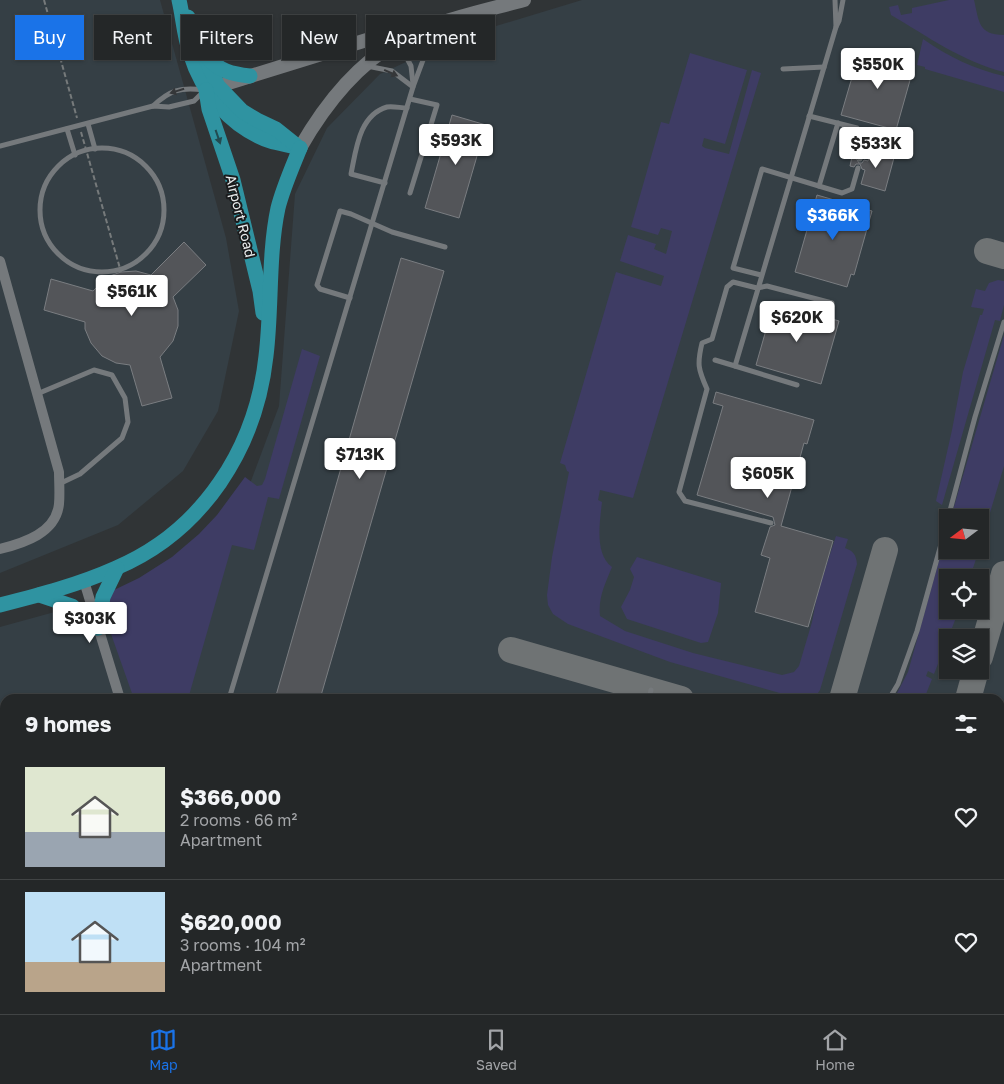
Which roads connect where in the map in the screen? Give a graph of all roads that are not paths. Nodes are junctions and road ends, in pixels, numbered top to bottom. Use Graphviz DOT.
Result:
graph roads {
  1 [pos="180,0"];
  2 [pos="524,0"];
  3 [pos="835,0"];
  4 [pos="843,0"];
  5 [pos="490,5"];
  6 [pos="187,15"];
  7 [pos="465,15"];
  8 [pos="836,27"];
  9 [pos="366,45"];
  10 [pos="207,60"];
  11 [pos="210,60"];
  12 [pos="372,60"];
  13 [pos="408,60"];
  14 [pos="425,60"];
  15 [pos="366,66"];
  16 [pos="824,66"];
  17 [pos="783,69"];
  18 [pos="250,76"];
  19 [pos="413,87"];
  20 [pos="212,88"];
  21 [pos="410,99"];
  22 [pos="153,106"];
  23 [pos="407,108"];
  24 [pos="809,116"];
  25 [pos="88,124"];
  26 [pos="838,124"];
  27 [pos="66,129"];
  28 [pos="0,146"];
  29 [pos="300,148"];
  30 [pos="95,149"];
  31 [pos="75,155"];
  32 [pos="860,159"];
  33 [pos="858,168"];
  34 [pos="791,178"];
  35 [pos="385,183"];
  36 [pos="819,186"];
  37 [pos="410,193"];
  38 [pos="373,223"];
  39 [pos="445,247"];
  40 [pos="0,261"];
  41 [pos="761,275"];
  42 [pos="757,288"];
  43 [pos="350,298"];
  44 [pos="832,303"];
  45 [pos="1004,322"];
  46 [pos="267,346"];
  47 [pos="715,360"];
  48 [pos="735,366"];
  49 [pos="798,385"];
  50 [pos="37,394"];
  51 [pos="59,484"];
  52 [pos="951,509"];
  53 [pos="771,523"];
  54 [pos="0,549"];
  55 [pos="939,551"];
  56 [pos="117,568"];
  57 [pos="84,581"];
  58 [pos="39,595"];
  59 [pos="0,605"];
  60 [pos="98,628"];
  61 [pos="651,690"];
  62 [pos="118,694"];
  63 [pos="231,694"];
  64 [pos="650,694"];
  65 [pos="892,694"];
  1 -- 6 [label="main road, Airport Road"];
  1 -- 20 [label="main road, Airport Road"];
  2 -- 5 [label="street"];
  3 -- 8 [label="lane"];
  4 -- 8 [label="lane"];
  5 -- 7 [label="street"];
  8 -- 16 [label="lane"];
  9 -- 18 [label="street"];
  10 -- 20 [label="main road, Airport Road"];
  11 -- 18 [label="main road"];
  12 -- 15 [label="street"];
  13 -- 19 [label="lane"];
  14 -- 19 [label="lane"];
  15 -- 19 [label="lane, one-way"];
  15 -- 29 [label="street"];
  16 -- 17 [label="lane"];
  16 -- 24 [label="lane"];
  18 -- 20 [label="street"];
  19 -- 21 [label="lane"];
  20 -- 22 [label="lane"];
  20 -- 22 [label="lane, one-way"];
  20 -- 29 [label="main road, Airport Road"];
  20 -- 46 [label="main road, Airport Road, one-way"];
  21 -- 23 [label="lane"];
  21 -- 37 [label="lane"];
  22 -- 25 [label="lane"];
  23 -- 35 [label="lane"];
  23 -- 35 [label="lane"];
  24 -- 26 [label="lane"];
  24 -- 34 [label="lane"];
  25 -- 27 [label="lane"];
  25 -- 30 [label="lane"];
  26 -- 32 [label="lane"];
  26 -- 36 [label="lane"];
  27 -- 28 [label="lane"];
  27 -- 31 [label="lane"];
  29 -- 46 [label="main road"];
  30 -- 31 [label="lane"];
  30 -- 31 [label="lane"];
  33 -- 36 [label="lane"];
  34 -- 36 [label="lane"];
  34 -- 41 [label="lane"];
  34 -- 41 [label="lane"];
  35 -- 38 [label="lane"];
  38 -- 39 [label="lane"];
  38 -- 43 [label="lane"];
  38 -- 43 [label="lane"];
  40 -- 50 [label="street"];
  41 -- 42 [label="lane"];
  42 -- 44 [label="lane"];
  42 -- 48 [label="lane"];
  42 -- 53 [label="lane"];
  43 -- 63 [label="lane"];
  45 -- 52 [label="lane"];
  46 -- 56 [label="main road"];
  47 -- 48 [label="lane"];
  48 -- 49 [label="lane"];
  50 -- 51 [label="street"];
  50 -- 51 [label="lane"];
  51 -- 54 [label="street"];
  55 -- 65 [label="lane"];
  56 -- 57 [label="main road"];
  56 -- 60 [label="main road"];
  57 -- 58 [label="main road"];
  57 -- 60 [label="street"];
  58 -- 59 [label="main road"];
  58 -- 60 [label="main road"];
  60 -- 62 [label="street"];
  61 -- 64 [label="lane"];
}
